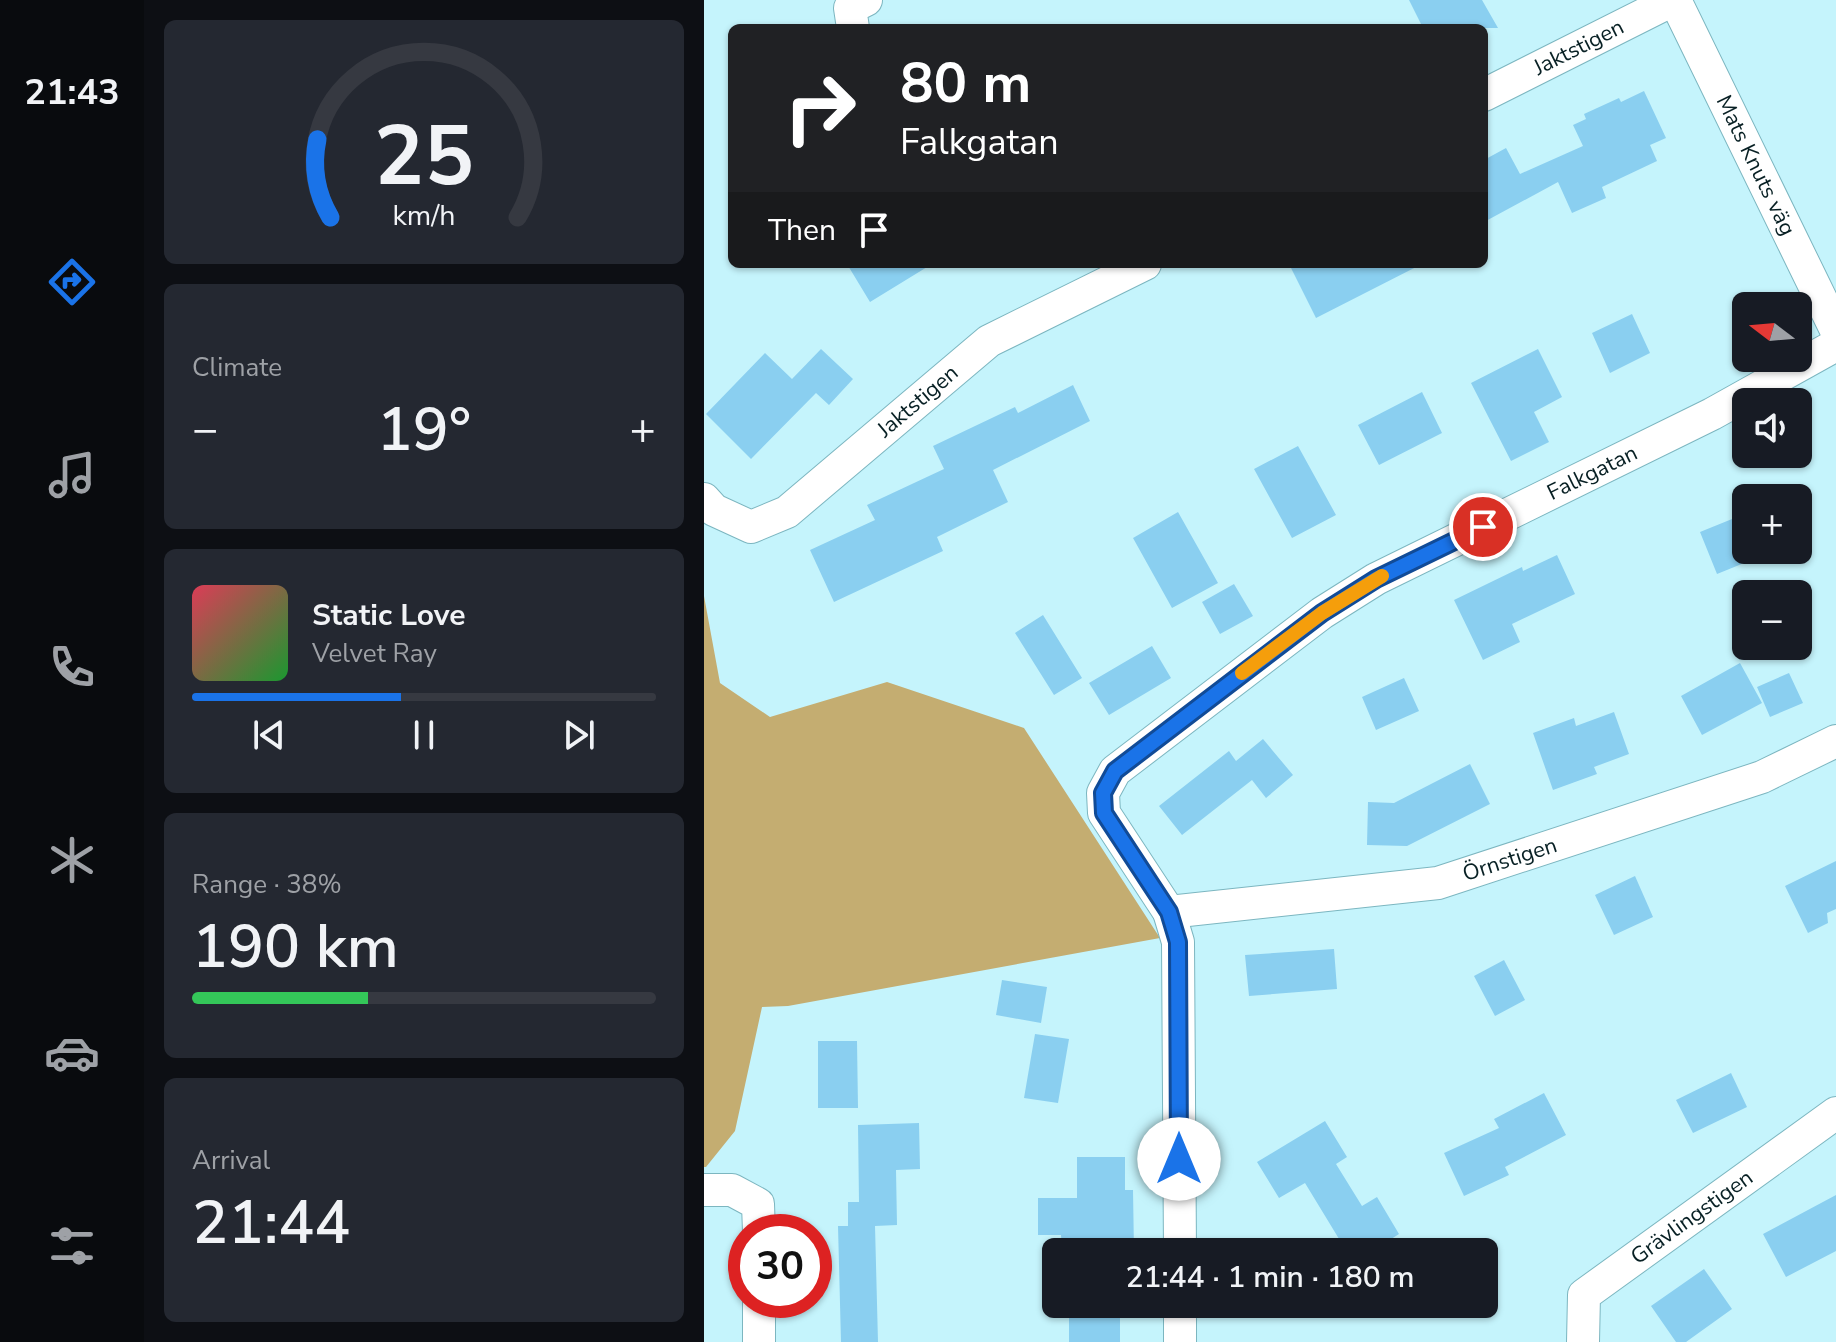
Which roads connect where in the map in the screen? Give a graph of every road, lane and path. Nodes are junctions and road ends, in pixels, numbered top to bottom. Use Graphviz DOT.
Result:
graph roads {
  1 [pos="866,0"];
  2 [pos="1674,0"];
  3 [pos="852,24"];
  4 [pos="1488,93"];
  5 [pos="1137,268"];
  6 [pos="1836,330"];
  7 [pos="1836,345"];
  8 [pos="704,499"];
  9 [pos="1836,741"];
  10 [pos="1169,912"];
  11 [pos="1836,1113"];
  12 [pos="718,1190"];
  13 [pos="758,1214"];
  14 [pos="1180,1238"];
  15 [pos="759,1318"];
  16 [pos="1180,1318"];
  17 [pos="759,1342"];
  18 [pos="1180,1342"];
  19 [pos="1583,1342"];
  1 -- 3 [label="street"];
  2 -- 4 [label="street, Jaktstigen"];
  2 -- 6 [label="street, Mats Knuts väg"];
  5 -- 8 [label="street, Jaktstigen"];
  7 -- 10 [label="street, Falkgatan"];
  9 -- 10 [label="street, Örnstigen"];
  10 -- 14 [label="street"];
  11 -- 19 [label="street, Grävlingstigen"];
  12 -- 13 [label="street"];
  15 -- 17 [label="street"];
  16 -- 18 [label="street"];
}
